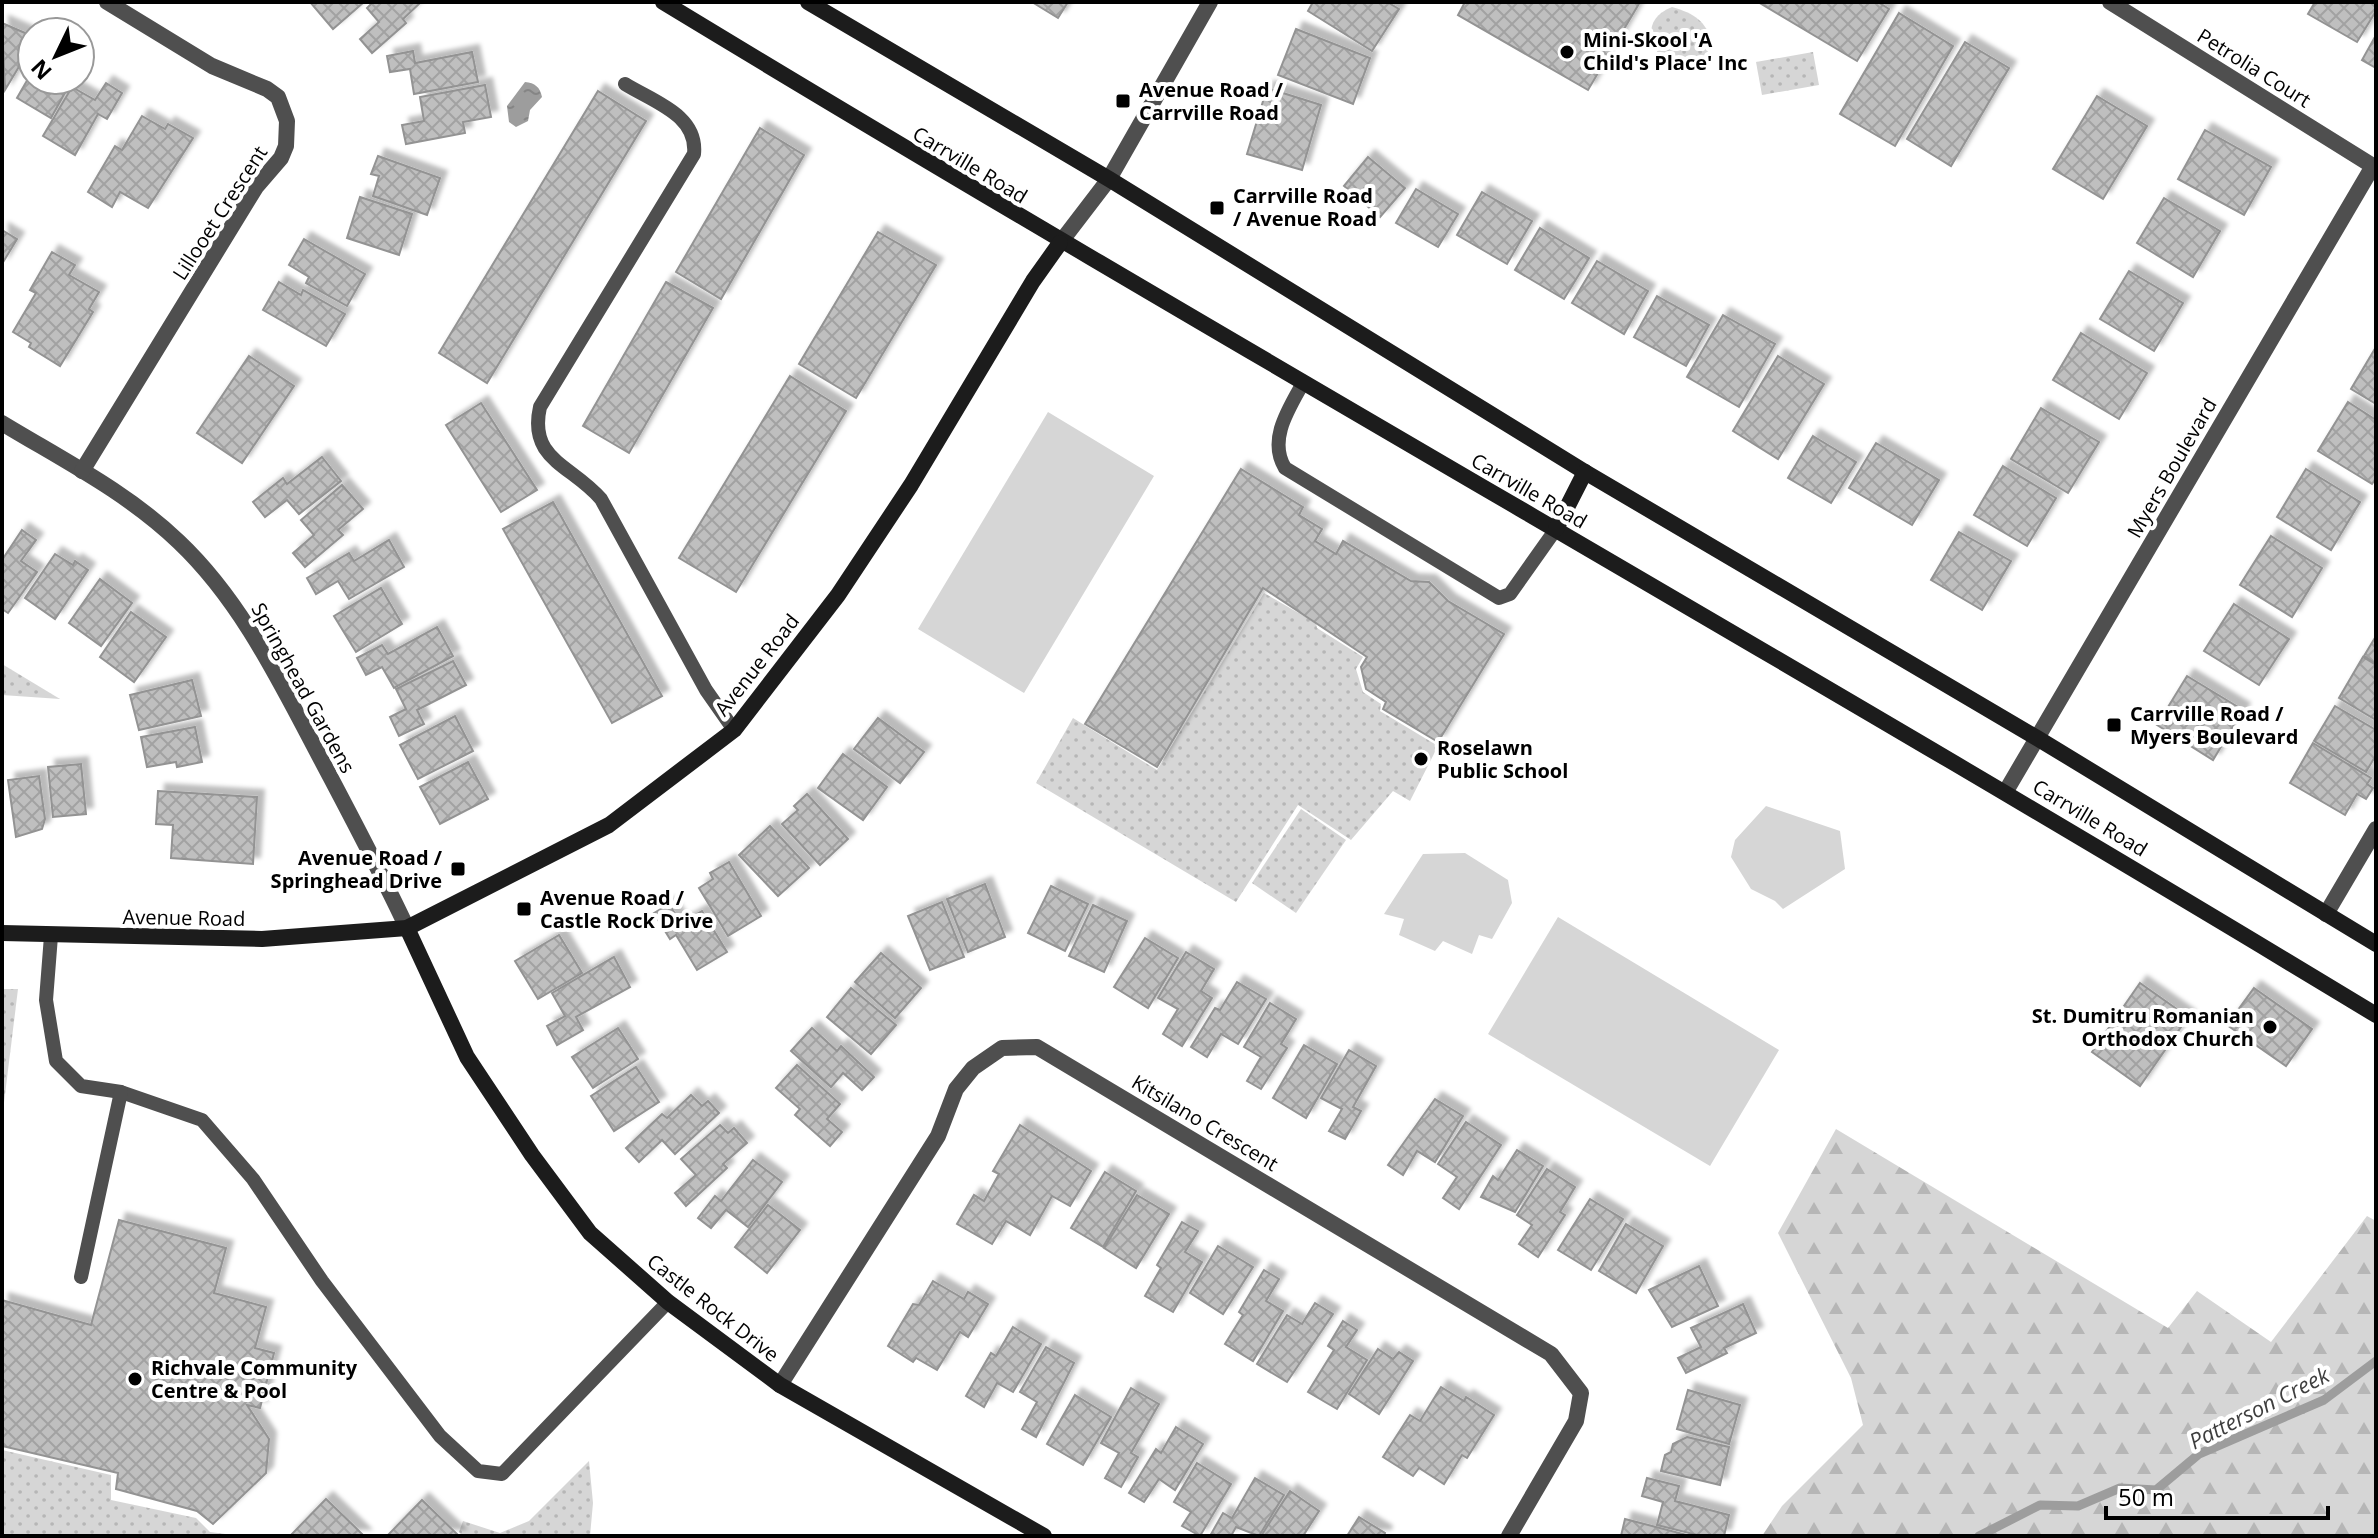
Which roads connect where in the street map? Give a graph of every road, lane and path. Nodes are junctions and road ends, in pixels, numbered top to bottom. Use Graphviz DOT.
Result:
graph roads {
  1 [pos="107,2"];
  2 [pos="663,2"];
  3 [pos="808,2"];
  4 [pos="1210,2"];
  5 [pos="2110,2"];
  6 [pos="625,84"];
  7 [pos="2374,167"];
  8 [pos="1109,179"];
  9 [pos="1060,243"];
  10 [pos="1303,383"];
  11 [pos="2,423"];
  12 [pos="82,471"];
  13 [pos="1585,472"];
  14 [pos="1556,529"];
  15 [pos="734,730"];
  16 [pos="2037,738"];
  17 [pos="2006,791"];
  18 [pos="2376,829"];
  19 [pos="2326,914"];
  20 [pos="407,928"];
  21 [pos="2,933"];
  22 [pos="51,936"];
  23 [pos="2376,944"];
  24 [pos="2376,1015"];
  25 [pos="121,1092"];
  26 [pos="81,1277"];
  27 [pos="668,1302"];
  28 [pos="780,1385"];
  29 [pos="1044,1536"];
  30 [pos="1509,1536"];
  1 -- 12 [label="street, Lillooet Crescent"];
  2 -- 9 [label="main road, Carrville Road"];
  3 -- 8 [label="main road, Carrville Road"];
  4 -- 8 [label="street, Avenue Road"];
  5 -- 7 [label="street, Petrolia Court"];
  6 -- 15 [label="lane"];
  7 -- 16 [label="street, Myers Boulevard"];
  8 -- 9 [label="street, Avenue Road"];
  8 -- 13 [label="main road, Carrville Road"];
  9 -- 10 [label="main road, Carrville Road"];
  9 -- 15 [label="main road, Avenue Road"];
  10 -- 14 [label="main road, Carrville Road"];
  10 -- 14 [label="lane"];
  11 -- 12 [label="street, Springhead Gardens"];
  12 -- 20 [label="street, Springhead Gardens"];
  13 -- 14 [label="main road"];
  13 -- 16 [label="main road, Carrville Road"];
  14 -- 17 [label="main road, Carrville Road"];
  15 -- 20 [label="main road, Avenue Road"];
  16 -- 17 [label="street, Myers Boulevard"];
  16 -- 19 [label="main road, Carrville Road"];
  17 -- 24 [label="main road, Carrville Road"];
  18 -- 19 [label="street"];
  19 -- 23 [label="main road, Carrville Road"];
  20 -- 22 [label="main road, Avenue Road"];
  20 -- 27 [label="main road, Castle Rock Drive"];
  21 -- 22 [label="main road, Avenue Road"];
  22 -- 25 [label="lane"];
  25 -- 26 [label="lane"];
  25 -- 27 [label="lane"];
  27 -- 28 [label="main road, Castle Rock Drive"];
  28 -- 29 [label="main road, Castle Rock Drive"];
  28 -- 30 [label="street, Kitsilano Crescent"];
}
